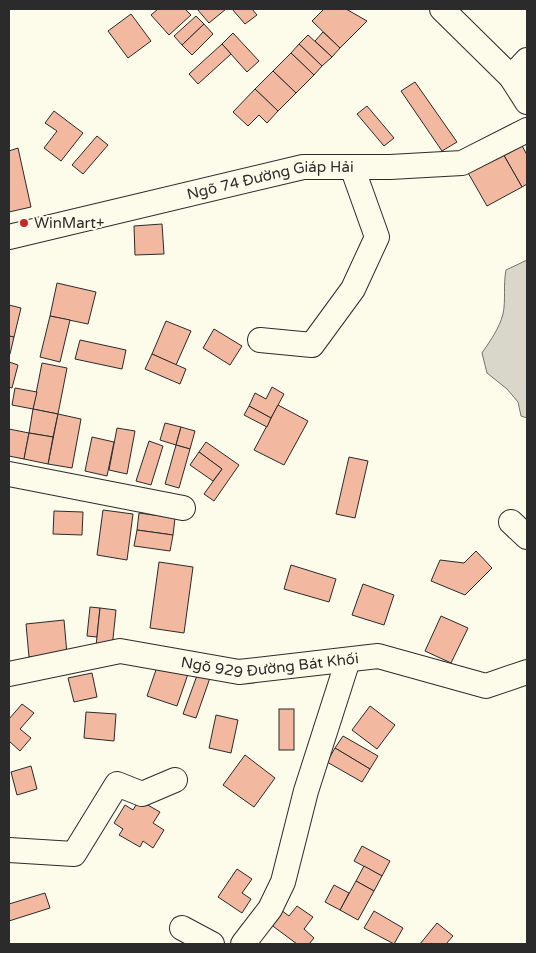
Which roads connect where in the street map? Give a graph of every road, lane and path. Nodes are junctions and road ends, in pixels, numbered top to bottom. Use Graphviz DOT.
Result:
graph roads {
  1 [pos="442,9"];
  2 [pos="527,60"];
  3 [pos="511,77"];
  4 [pos="527,102"];
  5 [pos="527,130"];
  6 [pos="352,167"];
  7 [pos="9,237"];
  8 [pos="260,340"];
  9 [pos="9,474"];
  10 [pos="183,508"];
  11 [pos="348,660"];
  12 [pos="527,672"];
  13 [pos="9,674"];
  14 [pos="174,780"];
  15 [pos="9,850"];
  16 [pos="182,928"];
  17 [pos="212,944"];
  18 [pos="243,944"];
  1 -- 3 [label="street"];
  2 -- 3 [label="street"];
  3 -- 4 [label="street"];
  5 -- 6 [label="street, Ngõ 74 Đường Giáp Hải"];
  6 -- 7 [label="street, Ngõ 74 Đường Giáp Hải"];
  6 -- 8 [label="street"];
  9 -- 10 [label="street"];
  11 -- 12 [label="street, Ngõ 929 Đường Bát Khối"];
  11 -- 13 [label="street, Ngõ 929 Đường Bát Khối"];
  11 -- 18 [label="street"];
  14 -- 15 [label="street"];
  16 -- 17 [label="street"];
}
